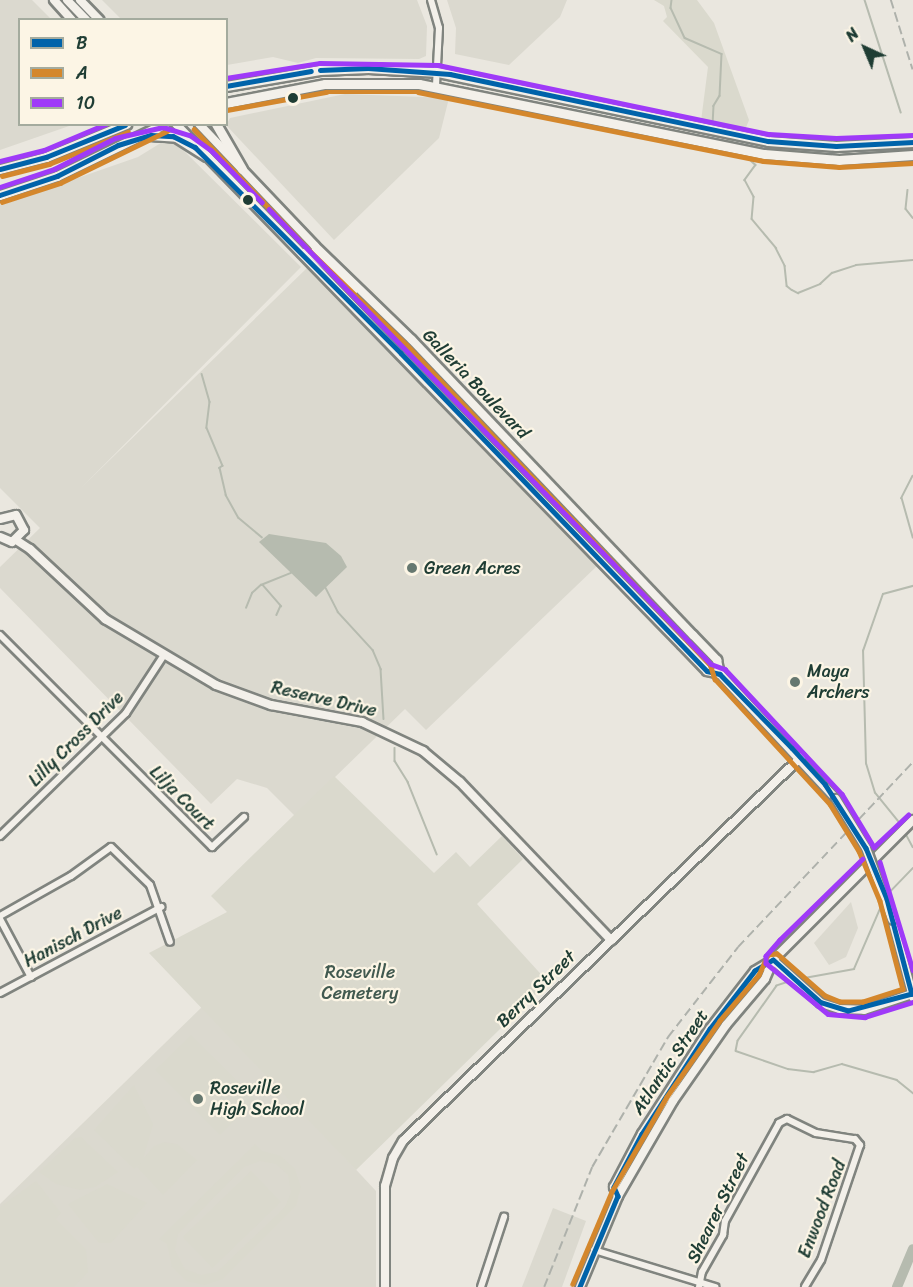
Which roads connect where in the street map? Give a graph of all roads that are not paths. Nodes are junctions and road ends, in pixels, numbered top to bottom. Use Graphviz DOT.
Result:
graph roads {
  1 [pos="54,0"];
  2 [pos="67,0"];
  3 [pos="80,0"];
  4 [pos="431,0"];
  5 [pos="70,18"];
  6 [pos="84,18"];
  7 [pos="97,18"];
  8 [pos="438,72"];
  9 [pos="228,86"];
  10 [pos="436,86"];
  11 [pos="255,96"];
  12 [pos="228,103"];
  13 [pos="228,107"];
  14 [pos="115,126"];
  15 [pos="121,126"];
  16 [pos="160,126"];
  17 [pos="178,126"];
  18 [pos="201,126"];
  19 [pos="217,126"];
  20 [pos="92,139"];
  21 [pos="913,142"];
  22 [pos="118,145"];
  23 [pos="913,155"];
  24 [pos="207,156"];
  25 [pos="0,169"];
  26 [pos="242,169"];
  27 [pos="0,195"];
  28 [pos="302,253"];
  29 [pos="369,299"];
  30 [pos="2,514"];
  31 [pos="24,530"];
  32 [pos="1,539"];
  33 [pos="16,540"];
  34 [pos="30,549"];
  35 [pos="0,635"];
  36 [pos="164,655"];
  37 [pos="720,674"];
  38 [pos="101,737"];
  39 [pos="801,757"];
  40 [pos="244,817"];
  41 [pos="913,820"];
  42 [pos="0,836"];
  43 [pos="161,907"];
  44 [pos="0,918"];
  45 [pos="611,940"];
  46 [pos="170,942"];
  47 [pos="773,960"];
  48 [pos="31,977"];
  49 [pos="0,993"];
  50 [pos="913,995"];
  51 [pos="684,1067"];
  52 [pos="822,1135"];
  53 [pos="652,1137"];
  54 [pos="618,1196"];
  55 [pos="504,1217"];
  56 [pos="594,1250"];
  57 [pos="699,1285"];
  58 [pos="385,1287"];
  59 [pos="481,1287"];
  60 [pos="580,1287"];
  61 [pos="715,1287"];
  62 [pos="805,1287"];
  1 -- 5 [label="main road"];
  2 -- 6 [label="main road"];
  3 -- 7 [label="main road"];
  4 -- 8 [label="street"];
  8 -- 9 [label="main road"];
  8 -- 10 [label="street"];
  8 -- 21 [label="main road"];
  10 -- 11 [label="main road"];
  10 -- 23 [label="main road"];
  11 -- 12 [label="main road"];
  11 -- 13 [label="main road"];
  14 -- 20 [label="main road"];
  15 -- 20 [label="main road"];
  16 -- 22 [label="main road"];
  17 -- 24 [label="main road, Galleria Boulevard"];
  18 -- 26 [label="main road, Galleria Boulevard"];
  19 -- 26 [label="main road"];
  20 -- 25 [label="main road"];
  22 -- 24 [label="main road"];
  22 -- 27 [label="main road"];
  24 -- 28 [label="main road, Galleria Boulevard"];
  26 -- 29 [label="main road, Galleria Boulevard"];
  28 -- 29 [label="main road"];
  28 -- 37 [label="main road, Galleria Boulevard"];
  29 -- 37 [label="main road, Galleria Boulevard"];
  30 -- 31 [label="main road"];
  31 -- 33 [label="main road"];
  31 -- 34 [label="main road, Reserve Drive"];
  32 -- 33 [label="main road"];
  33 -- 34 [label="main road, Reserve Drive"];
  34 -- 36 [label="main road, Reserve Drive"];
  35 -- 38 [label="street"];
  36 -- 38 [label="street, Lilly Cross Drive"];
  36 -- 45 [label="main road, Reserve Drive"];
  37 -- 39 [label="main road, Galleria Boulevard"];
  38 -- 40 [label="street, Lilja Court"];
  38 -- 42 [label="street, Lilly Cross Drive"];
  39 -- 45 [label="main road, Berry Street"];
  39 -- 50 [label="main road, Galleria Boulevard, bridge"];
  41 -- 47 [label="main road, Atlantic Street"];
  43 -- 44 [label="street"];
  43 -- 46 [label="street"];
  43 -- 48 [label="street, Hanisch Drive"];
  44 -- 48 [label="street"];
  45 -- 58 [label="main road, Berry Street"];
  47 -- 50 [label="main road"];
  47 -- 51 [label="main road, Atlantic Street"];
  47 -- 53 [label="main road, Atlantic Street"];
  48 -- 49 [label="street, Hanisch Drive"];
  51 -- 53 [label="main road"];
  51 -- 54 [label="main road, Atlantic Street"];
  52 -- 57 [label="street, Shearer Street"];
  52 -- 62 [label="street, Enwood Road"];
  53 -- 54 [label="main road, Atlantic Street"];
  54 -- 56 [label="main road, Atlantic Street"];
  55 -- 59 [label="street"];
  56 -- 57 [label="street"];
  56 -- 60 [label="main road, Atlantic Street"];
  57 -- 61 [label="street"];
}
